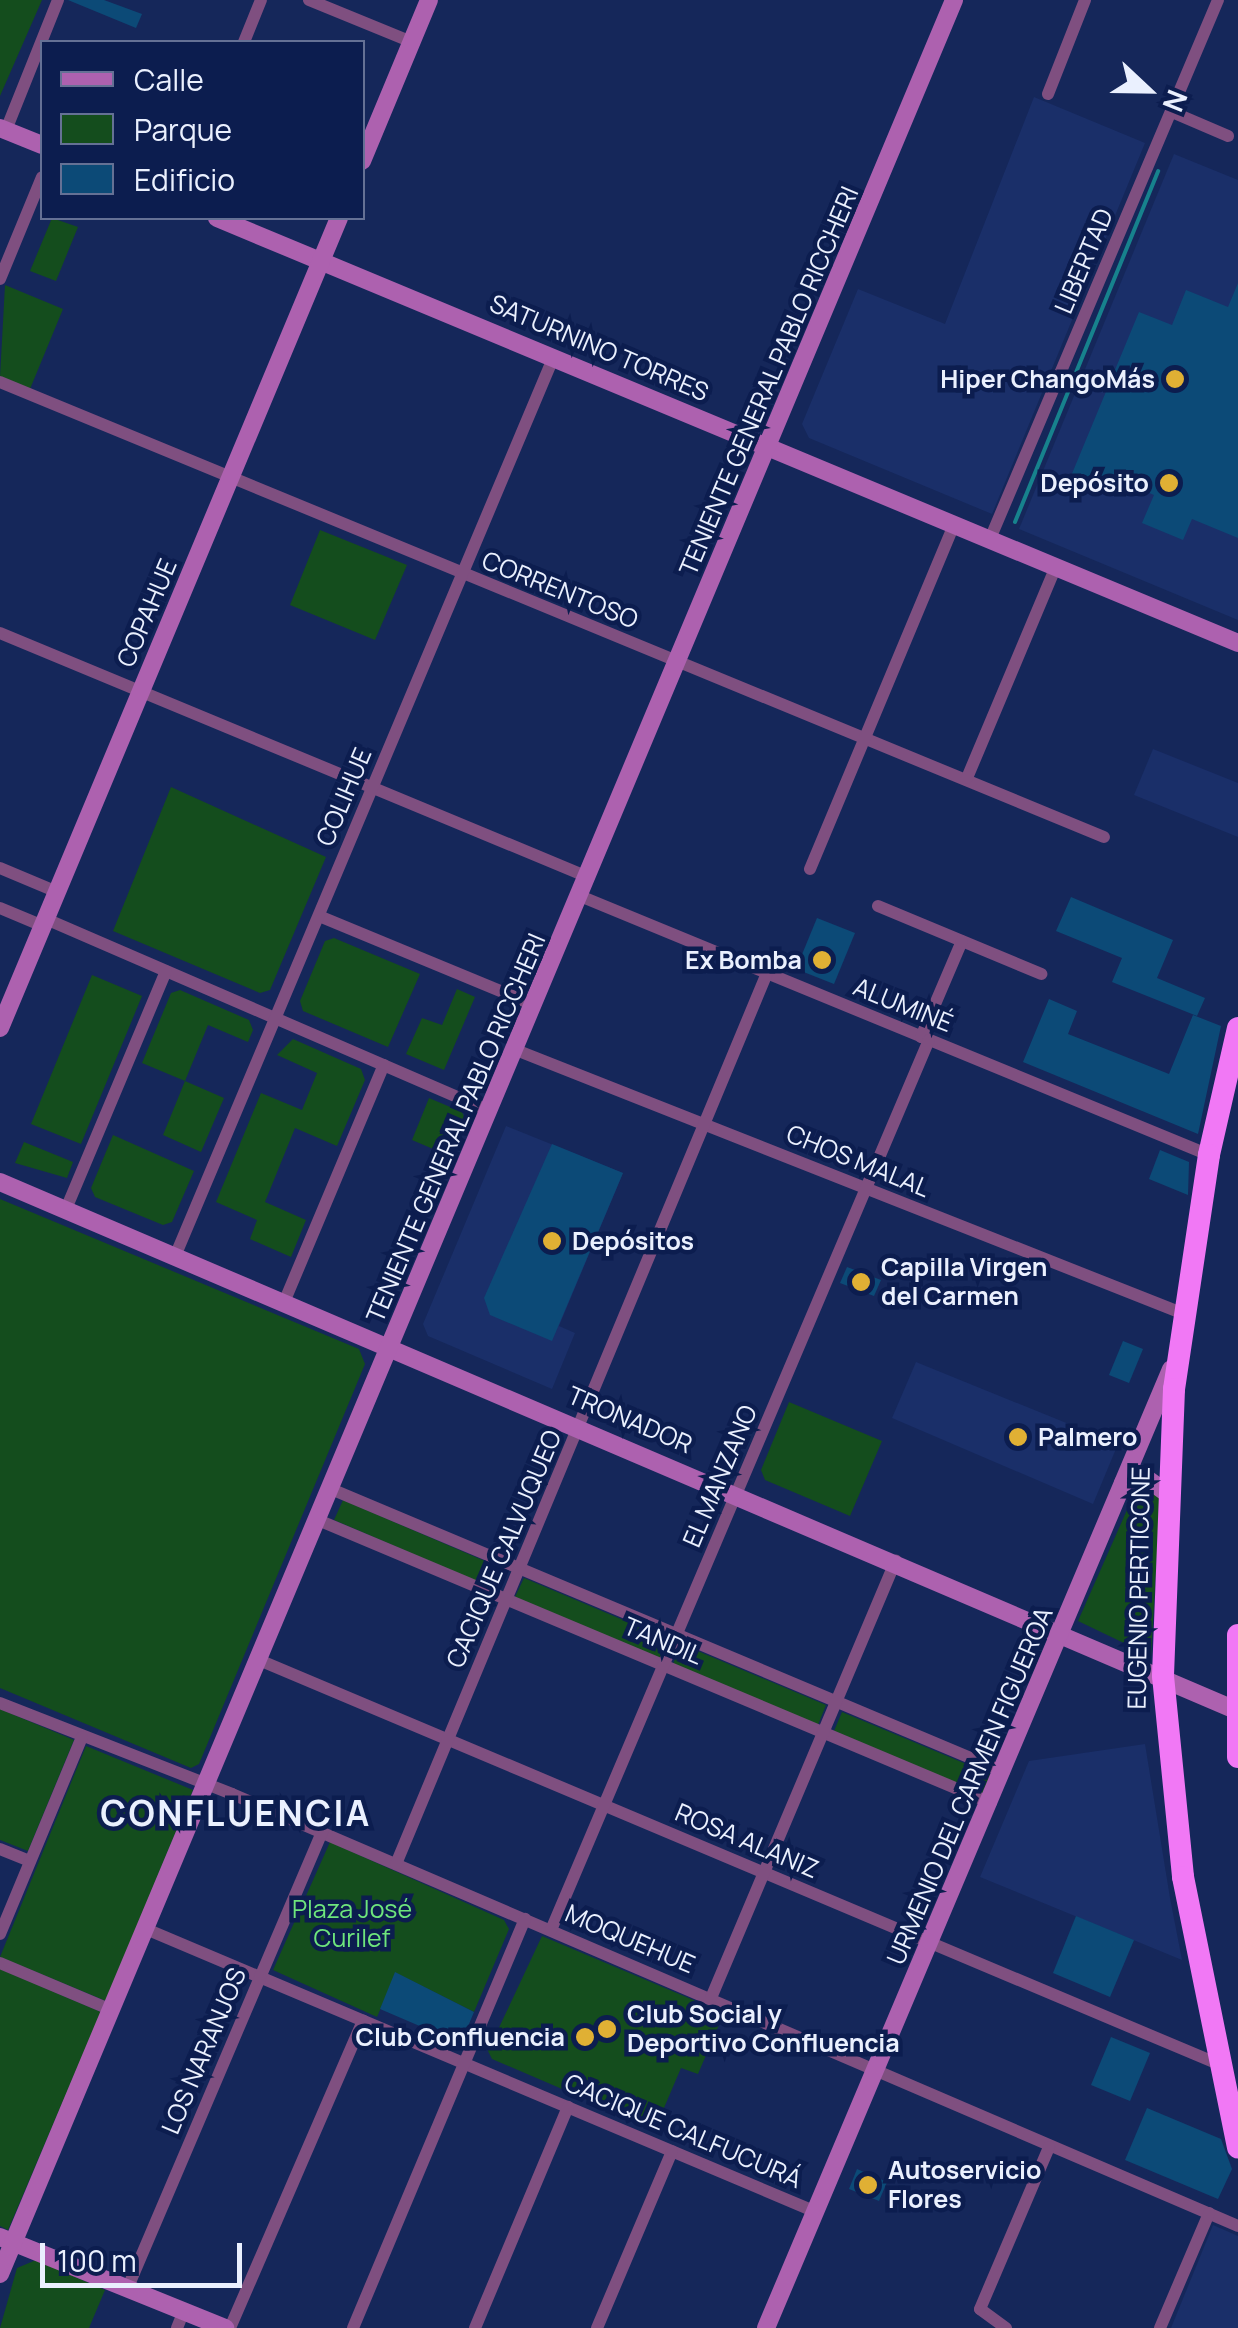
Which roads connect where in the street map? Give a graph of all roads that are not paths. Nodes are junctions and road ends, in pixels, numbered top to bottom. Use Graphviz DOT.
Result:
graph roads {
  1 [pos="58,0"];
  2 [pos="262,0"];
  3 [pos="309,0"];
  4 [pos="430,0"];
  5 [pos="954,0"];
  6 [pos="1084,0"];
  7 [pos="1218,0"];
  8 [pos="41,40"];
  9 [pos="245,40"];
  10 [pos="40,42"];
  11 [pos="412,42"];
  12 [pos="1048,94"];
  13 [pos="1172,112"];
  14 [pos="3,129"];
  15 [pos="1228,136"];
  16 [pos="40,144"];
  17 [pos="365,154"];
  18 [pos="40,183"];
  19 [pos="223,220"];
  20 [pos="338,220"];
  21 [pos="321,260"];
  22 [pos="0,279"];
  23 [pos="554,356"];
  24 [pos="0,382"];
  25 [pos="769,446"];
  26 [pos="230,478"];
  27 [pos="954,524"];
  28 [pos="990,539"];
  29 [pos="1056,566"];
  30 [pos="462,574"];
  31 [pos="2,639"];
  32 [pos="1238,643"];
  33 [pos="679,661"];
  34 [pos="141,692"];
  35 [pos="865,736"];
  36 [pos="967,778"];
  37 [pos="373,788"];
  38 [pos="1104,837"];
  39 [pos="0,868"];
  40 [pos="810,870"];
  41 [pos="588,877"];
  42 [pos="57,892"];
  43 [pos="580,896"];
  44 [pos="878,906"];
  45 [pos="0,908"];
  46 [pos="319,916"];
  47 [pos="44,922"];
  48 [pos="962,941"];
  49 [pos="166,971"];
  50 [pos="767,973"];
  51 [pos="1041,974"];
  52 [pos="534,1006"];
  53 [pos="276,1018"];
  54 [pos="0,1028"];
  55 [pos="1238,1028"];
  56 [pos="925,1038"];
  57 [pos="516,1050"];
  58 [pos="384,1065"];
  59 [pos="490,1111"];
  60 [pos="704,1125"];
  61 [pos="1209,1156"];
  62 [pos="0,1182"];
  63 [pos="866,1189"];
  64 [pos="66,1209"];
  65 [pos="176,1254"];
  66 [pos="285,1300"];
  67 [pos="1184,1314"];
  68 [pos="392,1344"];
  69 [pos="1180,1350"];
  70 [pos="580,1426"];
  71 [pos="1123,1482"];
  72 [pos="331,1490"];
  73 [pos="1167,1492"];
  74 [pos="737,1493"];
  75 [pos="318,1520"];
  76 [pos="896,1561"];
  77 [pos="520,1569"];
  78 [pos="507,1600"];
  79 [pos="1063,1633"];
  80 [pos="677,1635"];
  81 [pos="1238,1635"];
  82 [pos="259,1660"];
  83 [pos="664,1666"];
  84 [pos="1163,1676"];
  85 [pos="836,1702"];
  86 [pos="0,1703"];
  87 [pos="1237,1710"];
  88 [pos="824,1733"];
  89 [pos="82,1737"];
  90 [pos="448,1740"];
  91 [pos="1238,1757"];
  92 [pos="1004,1772"];
  93 [pos="206,1786"];
  94 [pos="991,1804"];
  95 [pos="604,1806"];
  96 [pos="322,1832"];
  97 [pos="0,1849"];
  98 [pos="30,1861"];
  99 [pos="396,1864"];
  100 [pos="764,1873"];
  101 [pos="526,1919"];
  102 [pos="146,1928"];
  103 [pos="552,1930"];
  104 [pos="0,1934"];
  105 [pos="931,1943"];
  106 [pos="0,1963"];
  107 [pos="260,1977"];
  108 [pos="710,1998"];
  109 [pos="112,2010"];
  110 [pos="363,2020"];
  111 [pos="465,2064"];
  112 [pos="1218,2064"];
  113 [pos="876,2072"];
  114 [pos="568,2107"];
  115 [pos="1050,2146"];
  116 [pos="1238,2148"];
  117 [pos="672,2151"];
  118 [pos="816,2212"];
  119 [pos="1208,2213"];
  120 [pos="1238,2226"];
  121 [pos="7,2240"];
  122 [pos="0,2274"];
  123 [pos="128,2287"];
  124 [pos="181,2319"];
  125 [pos="228,2328"];
  126 [pos="353,2328"];
  127 [pos="475,2328"];
  128 [pos="598,2328"];
  129 [pos="766,2328"];
  130 [pos="1006,2328"];
  131 [pos="1160,2328"];
  1 -- 8 [label="street"];
  2 -- 9 [label="street"];
  3 -- 11 [label="street"];
  4 -- 11 [label="street"];
  5 -- 25 [label="street, TENIENTE GENERAL PABLO RICCHERI"];
  6 -- 12 [label="street"];
  7 -- 13 [label="street, LIBERTAD"];
  10 -- 14 [label="street"];
  11 -- 17 [label="street"];
  13 -- 15 [label="street"];
  13 -- 28 [label="street, LIBERTAD"];
  14 -- 16 [label="street"];
  18 -- 22 [label="street"];
  19 -- 21 [label="street, SATURNINO TORRES"];
  20 -- 21 [label="street, COPAHUE"];
  21 -- 23 [label="street, SATURNINO TORRES"];
  21 -- 26 [label="street, COPAHUE"];
  23 -- 25 [label="street, SATURNINO TORRES"];
  23 -- 30 [label="street, COLIHUE"];
  24 -- 26 [label="street, CORRENTOSO"];
  25 -- 27 [label="street, SATURNINO TORRES"];
  25 -- 33 [label="street, TENIENTE GENERAL PABLO RICCHERI"];
  26 -- 30 [label="street, CORRENTOSO"];
  26 -- 34 [label="street, COPAHUE"];
  27 -- 28 [label="street, SATURNINO TORRES"];
  27 -- 35 [label="street"];
  28 -- 29 [label="street, SATURNINO TORRES"];
  29 -- 32 [label="street, SATURNINO TORRES"];
  29 -- 36 [label="street"];
  30 -- 33 [label="street, CORRENTOSO"];
  30 -- 37 [label="street, COLIHUE"];
  31 -- 34 [label="street"];
  33 -- 35 [label="street, CORRENTOSO"];
  33 -- 41 [label="street, TENIENTE GENERAL PABLO RICCHERI"];
  34 -- 37 [label="street"];
  34 -- 42 [label="street, COPAHUE"];
  35 -- 36 [label="street, CORRENTOSO"];
  35 -- 40 [label="street"];
  36 -- 38 [label="street, CORRENTOSO"];
  37 -- 41 [label="street"];
  37 -- 46 [label="street, COLIHUE"];
  39 -- 42 [label="street"];
  41 -- 43 [label="street, TENIENTE GENERAL PABLO RICCHERI"];
  42 -- 47 [label="street, COPAHUE"];
  43 -- 50 [label="street, ALUMINÉ"];
  43 -- 52 [label="street, TENIENTE GENERAL PABLO RICCHERI"];
  44 -- 48 [label="street"];
  45 -- 47 [label="street"];
  46 -- 52 [label="street"];
  46 -- 53 [label="street, COLIHUE"];
  47 -- 49 [label="street"];
  47 -- 54 [label="street, COPAHUE"];
  48 -- 51 [label="street"];
  48 -- 56 [label="street, EL MANZANO"];
  49 -- 53 [label="street"];
  49 -- 64 [label="street"];
  50 -- 56 [label="street, ALUMINÉ"];
  50 -- 60 [label="street, CACIQUE CALVUQUEO"];
  52 -- 57 [label="street, TENIENTE GENERAL PABLO RICCHERI"];
  53 -- 58 [label="street"];
  53 -- 65 [label="street, COLIHUE"];
  55 -- 61 [label="highway, EUGENIO PERTICONE"];
  56 -- 61 [label="street, ALUMINÉ"];
  56 -- 63 [label="street, EL MANZANO"];
  57 -- 59 [label="street, TENIENTE GENERAL PABLO RICCHERI"];
  57 -- 60 [label="street, CHOS MALAL"];
  58 -- 59 [label="street"];
  58 -- 66 [label="street"];
  59 -- 68 [label="street, TENIENTE GENERAL PABLO RICCHERI"];
  60 -- 63 [label="street, CHOS MALAL"];
  60 -- 70 [label="street, CACIQUE CALVUQUEO"];
  61 -- 67 [label="highway, EUGENIO PERTICONE"];
  62 -- 64 [label="street, TRONADOR"];
  63 -- 67 [label="street, CHOS MALAL"];
  63 -- 74 [label="street, EL MANZANO"];
  64 -- 65 [label="street, TRONADOR"];
  65 -- 66 [label="street, TRONADOR"];
  66 -- 68 [label="street, TRONADOR"];
  67 -- 69 [label="highway, EUGENIO PERTICONE"];
  68 -- 70 [label="street, TRONADOR"];
  68 -- 72 [label="street, TENIENTE GENERAL PABLO RICCHERI"];
  69 -- 71 [label="street, URMENIO DEL CARMEN FIGUEROA"];
  69 -- 73 [label="highway, EUGENIO PERTICONE"];
  70 -- 74 [label="street, TRONADOR"];
  70 -- 77 [label="street, CACIQUE CALVUQUEO"];
  71 -- 73 [label="street"];
  71 -- 79 [label="street, URMENIO DEL CARMEN FIGUEROA"];
  72 -- 75 [label="street, TENIENTE GENERAL PABLO RICCHERI"];
  72 -- 77 [label="street, TANDIL"];
  73 -- 84 [label="highway, EUGENIO PERTICONE"];
  74 -- 76 [label="street, TRONADOR"];
  74 -- 80 [label="street, EL MANZANO"];
  75 -- 78 [label="street, TANDIL"];
  75 -- 82 [label="street, TENIENTE GENERAL PABLO RICCHERI"];
  76 -- 79 [label="street, TRONADOR"];
  76 -- 85 [label="street"];
  77 -- 78 [label="street, CACIQUE CALVUQUEO"];
  77 -- 80 [label="street, TANDIL"];
  78 -- 83 [label="street, TANDIL"];
  78 -- 90 [label="street, CACIQUE CALVUQUEO"];
  79 -- 84 [label="street, TRONADOR"];
  79 -- 92 [label="street, URMENIO DEL CARMEN FIGUEROA"];
  80 -- 83 [label="street, EL MANZANO"];
  80 -- 85 [label="street, TANDIL"];
  81 -- 87 [label="highway"];
  82 -- 90 [label="street, ROSA ALANIZ"];
  82 -- 93 [label="street, TENIENTE GENERAL PABLO RICCHERI"];
  83 -- 88 [label="street, TANDIL"];
  83 -- 95 [label="street, EL MANZANO"];
  84 -- 87 [label="street, TRONADOR"];
  84 -- 112 [label="highway, EUGENIO PERTICONE"];
  85 -- 88 [label="street"];
  85 -- 92 [label="street, TANDIL"];
  86 -- 89 [label="street, MOQUEHUE"];
  87 -- 91 [label="highway"];
  88 -- 94 [label="street, TANDIL"];
  88 -- 100 [label="street"];
  89 -- 93 [label="street, MOQUEHUE"];
  89 -- 98 [label="street"];
  90 -- 95 [label="street, ROSA ALANIZ"];
  90 -- 99 [label="street, CACIQUE CALVUQUEO"];
  92 -- 94 [label="street, URMENIO DEL CARMEN FIGUEROA"];
  93 -- 96 [label="street, MOQUEHUE"];
  93 -- 102 [label="street, TENIENTE GENERAL PABLO RICCHERI"];
  94 -- 105 [label="street, URMENIO DEL CARMEN FIGUEROA"];
  95 -- 100 [label="street, ROSA ALANIZ"];
  95 -- 103 [label="street, EL MANZANO"];
  96 -- 99 [label="street, MOQUEHUE"];
  96 -- 107 [label="street, LOS NARANJOS"];
  97 -- 98 [label="street"];
  98 -- 104 [label="street"];
  99 -- 101 [label="street, MOQUEHUE"];
  100 -- 105 [label="street, ROSA ALANIZ"];
  100 -- 108 [label="street"];
  101 -- 103 [label="street, MOQUEHUE"];
  101 -- 111 [label="street"];
  102 -- 107 [label="street, CACIQUE CALFUCURÁ"];
  102 -- 109 [label="street, TENIENTE GENERAL PABLO RICCHERI"];
  103 -- 108 [label="street, MOQUEHUE"];
  105 -- 112 [label="street, ROSA ALANIZ"];
  105 -- 113 [label="street, URMENIO DEL CARMEN FIGUEROA"];
  106 -- 109 [label="street"];
  107 -- 110 [label="street, CACIQUE CALFUCURÁ"];
  107 -- 123 [label="street, LOS NARANJOS"];
  108 -- 113 [label="street, MOQUEHUE"];
  109 -- 121 [label="street, TENIENTE GENERAL PABLO RICCHERI"];
  110 -- 111 [label="street, CACIQUE CALFUCURÁ"];
  110 -- 125 [label="street"];
  111 -- 114 [label="street, CACIQUE CALFUCURÁ"];
  111 -- 126 [label="street"];
  112 -- 116 [label="highway, EUGENIO PERTICONE"];
  113 -- 115 [label="street, MOQUEHUE"];
  113 -- 118 [label="street, URMENIO DEL CARMEN FIGUEROA"];
  114 -- 117 [label="street, CACIQUE CALFUCURÁ"];
  114 -- 127 [label="street"];
  115 -- 119 [label="street, MOQUEHUE"];
  115 -- 130 [label="street"];
  117 -- 118 [label="street, CACIQUE CALFUCURÁ"];
  117 -- 128 [label="street"];
  118 -- 129 [label="street, URMENIO DEL CARMEN FIGUEROA"];
  119 -- 120 [label="street, MOQUEHUE"];
  119 -- 131 [label="street"];
  121 -- 122 [label="street, TENIENTE GENERAL PABLO RICCHERI"];
  121 -- 123 [label="street"];
  123 -- 124 [label="street"];
  124 -- 125 [label="street"];
}
